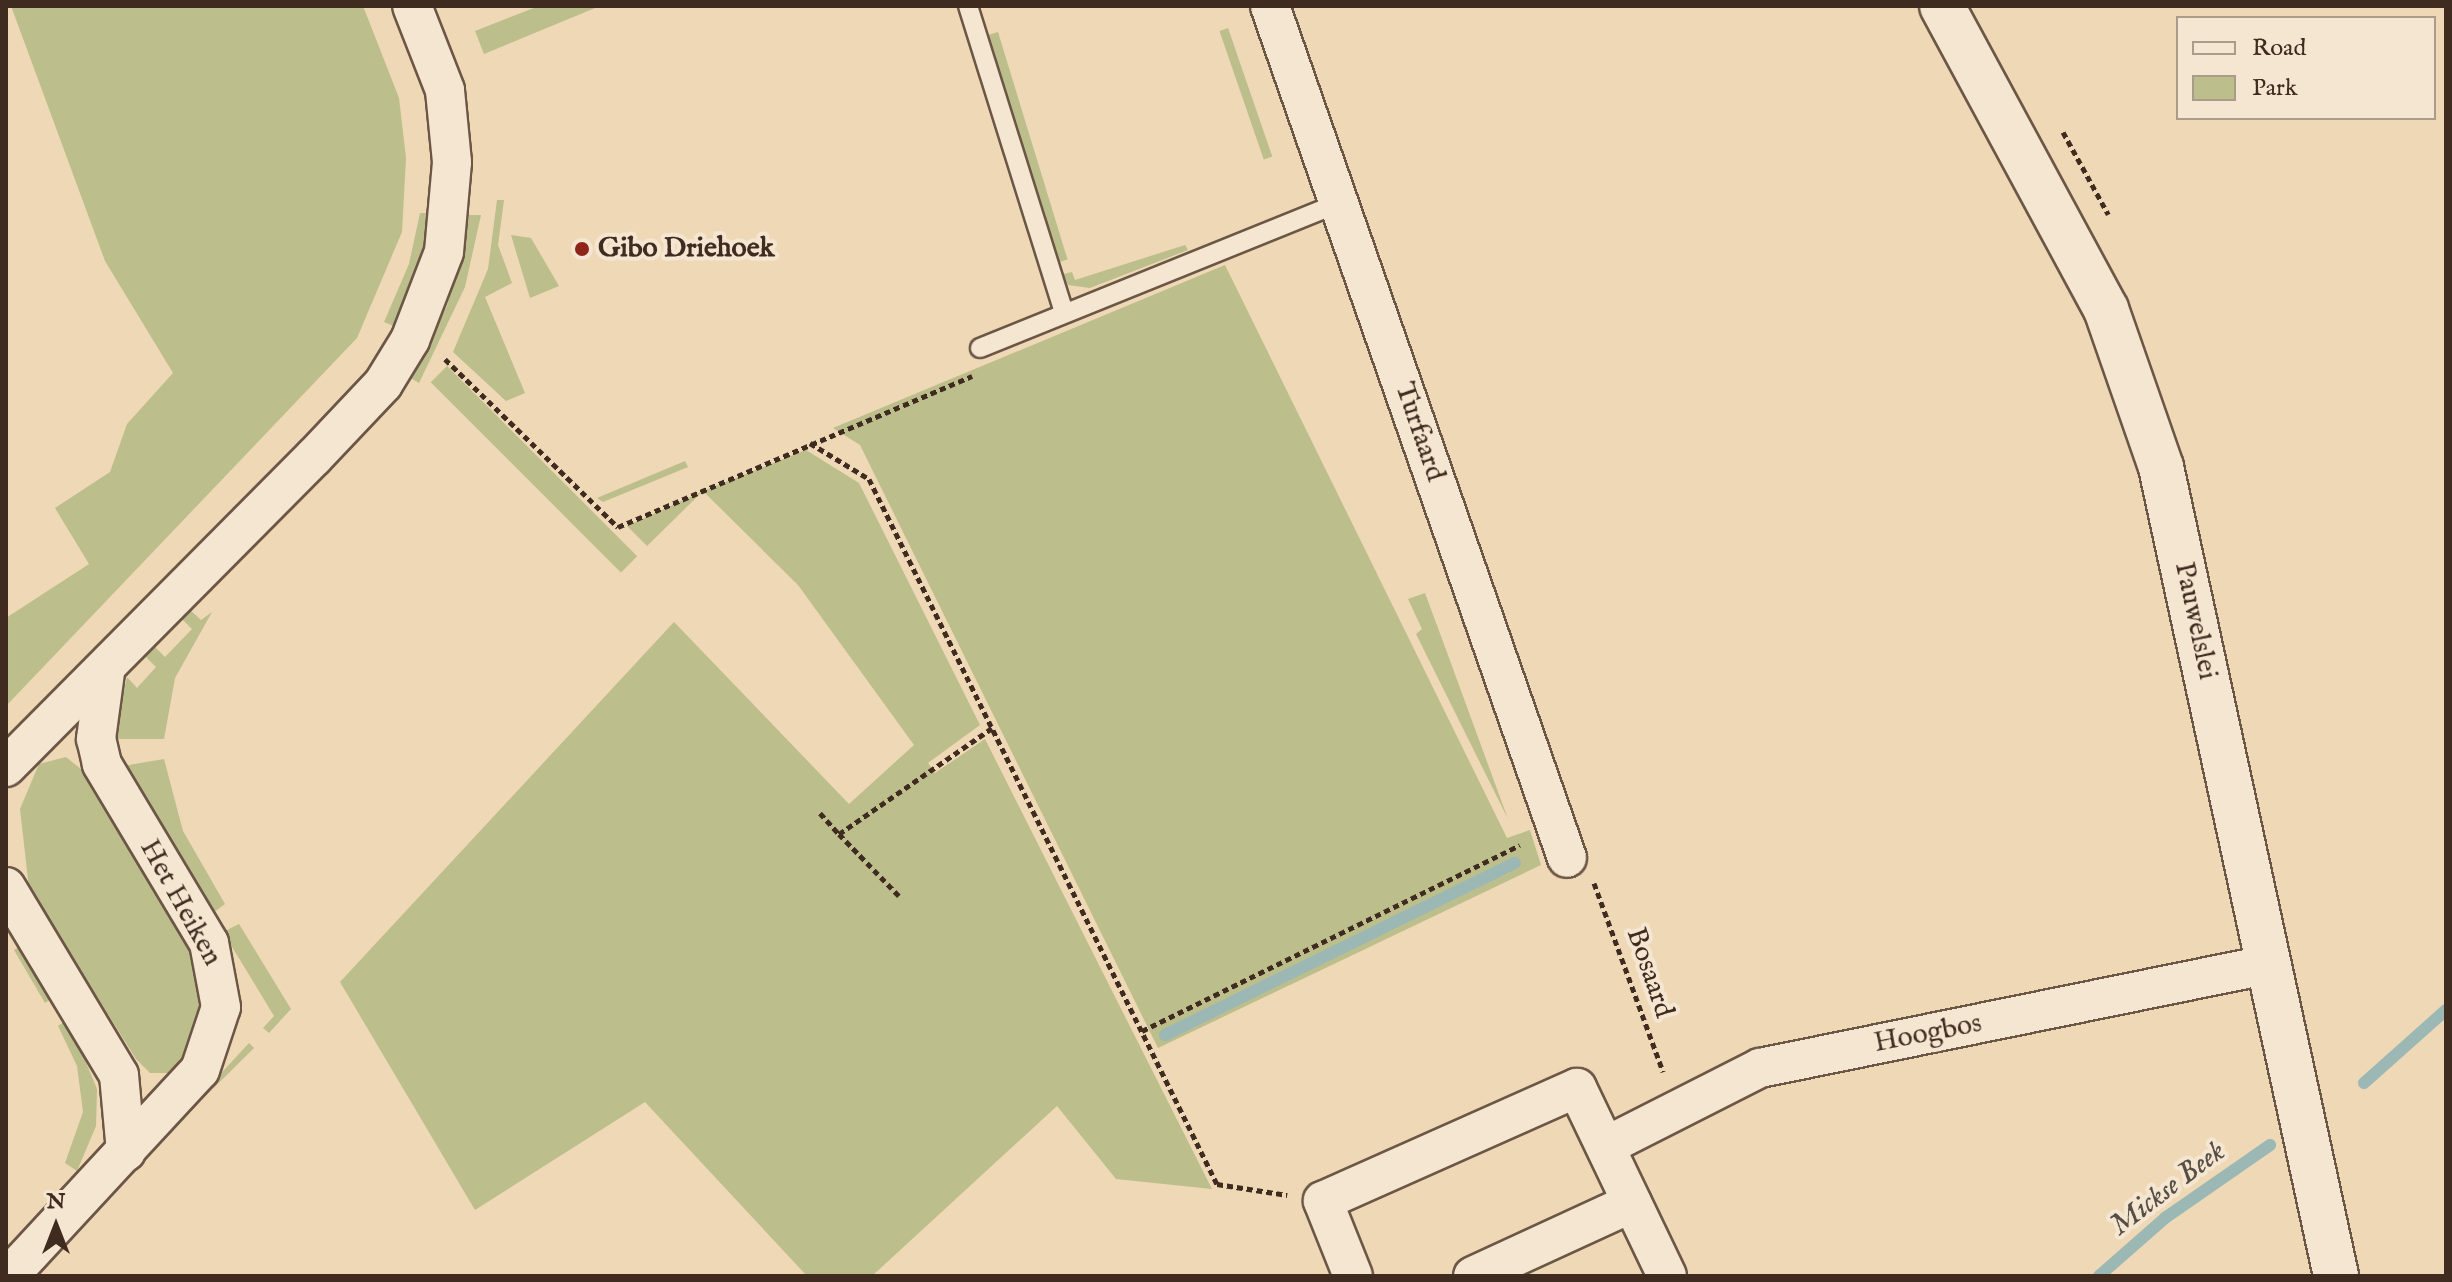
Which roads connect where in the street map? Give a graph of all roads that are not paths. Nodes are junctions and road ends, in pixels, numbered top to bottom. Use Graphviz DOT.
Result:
graph roads {
  1 [pos="412,6"];
  2 [pos="968,6"];
  3 [pos="1270,6"];
  4 [pos="1942,6"];
  5 [pos="1339,203"];
  6 [pos="1064,313"];
  7 [pos="980,348"];
  8 [pos="105,672"];
  9 [pos="6,767"];
  10 [pos="1562,842"];
  11 [pos="6,887"];
  12 [pos="2266,965"];
  13 [pos="1606,1146"];
  14 [pos="126,1152"];
  15 [pos="1632,1203"];
  16 [pos="9,1276"];
  17 [pos="1353,1276"];
  18 [pos="1473,1276"];
  19 [pos="1667,1276"];
  20 [pos="2336,1276"];
  1 -- 8 [label="street"];
  2 -- 6 [label="lane"];
  3 -- 5 [label="street, Turfaard"];
  4 -- 12 [label="street, Pauwelslei"];
  5 -- 6 [label="lane"];
  5 -- 10 [label="street, Turfaard"];
  6 -- 7 [label="lane"];
  8 -- 9 [label="street"];
  8 -- 14 [label="street, Het Heiken"];
  11 -- 14 [label="street"];
  12 -- 13 [label="street, Hoogbos"];
  12 -- 20 [label="street, Pauwelslei"];
  13 -- 15 [label="street"];
  13 -- 17 [label="street"];
  14 -- 16 [label="street, Het Heiken"];
  15 -- 18 [label="street"];
  15 -- 19 [label="street"];
}
